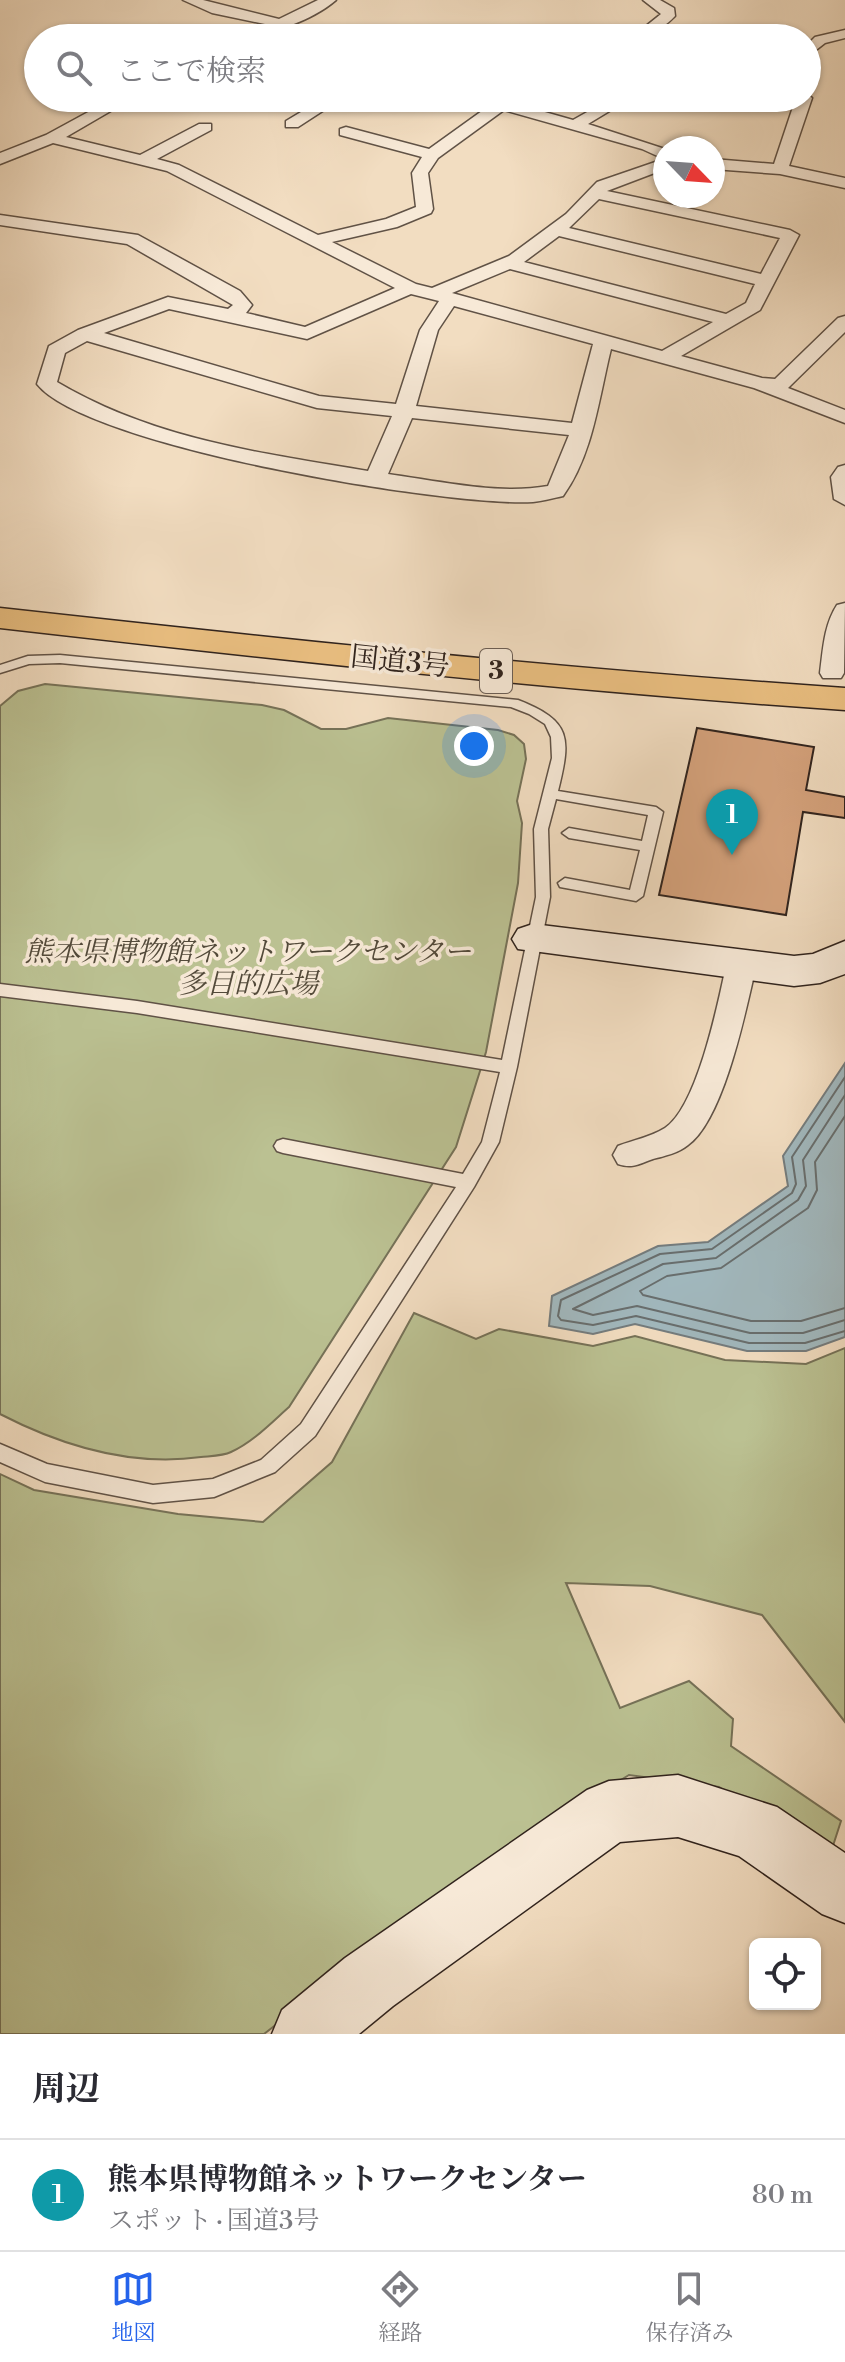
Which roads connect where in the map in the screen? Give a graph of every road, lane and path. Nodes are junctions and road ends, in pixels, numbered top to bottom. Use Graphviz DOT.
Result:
graph roads {
  1 [pos="190,0"];
  2 [pos="329,0"];
  3 [pos="650,0"];
  4 [pos="280,24"];
  5 [pos="658,24"];
  6 [pos="845,34"];
  7 [pos="821,40"];
  8 [pos="99,112"];
  9 [pos="312,112"];
  10 [pos="491,112"];
  11 [pos="538,112"];
  12 [pos="598,112"];
  13 [pos="799,112"];
  14 [pos="292,124"];
  15 [pos="575,125"];
  16 [pos="205,127"];
  17 [pos="346,132"];
  18 [pos="0,136"];
  19 [pos="52,138"];
  20 [pos="24,147"];
  21 [pos="653,149"];
  22 [pos="432,155"];
  23 [pos="0,159"];
  24 [pos="145,159"];
  25 [pos="725,165"];
  26 [pos="653,168"];
  27 [pos="780,169"];
  28 [pos="845,183"];
  29 [pos="598,194"];
  30 [pos="0,220"];
  31 [pos="556,230"];
  32 [pos="318,240"];
  33 [pos="509,263"];
  34 [pos="766,281"];
  35 [pos="410,288"];
  36 [pos="443,296"];
  37 [pos="232,315"];
  38 [pos="729,320"];
  39 [pos="845,322"];
  40 [pos="85,334"];
  41 [pos="603,343"];
  42 [pos="664,358"];
  43 [pos="761,384"];
  44 [pos="404,412"];
  45 [pos="845,417"];
  46 [pos="580,430"];
  47 [pos="845,471"];
  48 [pos="376,478"];
  49 [pos="845,499"];
  50 [pos="845,610"];
  51 [pos="0,618"];
  52 [pos="0,669"];
  53 [pos="841,682"];
  54 [pos="550,794"];
  55 [pos="569,833"];
  56 [pos="648,847"];
  57 [pos="565,883"];
  58 [pos="533,939"];
  59 [pos="845,956"];
  60 [pos="741,966"];
  61 [pos="0,990"];
  62 [pos="509,1067"];
  63 [pos="283,1146"];
  64 [pos="629,1155"];
  65 [pos="468,1182"];
  66 [pos="0,1453"];
  67 [pos="845,1891"];
  68 [pos="306,2034"];
  1 -- 4 [label="street"];
  2 -- 4 [label="street"];
  3 -- 5 [label="street"];
  6 -- 7 [label="street"];
  8 -- 19 [label="street"];
  9 -- 14 [label="street"];
  10 -- 22 [label="street"];
  11 -- 15 [label="street"];
  12 -- 15 [label="street"];
  13 -- 27 [label="street"];
  15 -- 21 [label="street"];
  16 -- 24 [label="street"];
  17 -- 22 [label="street"];
  18 -- 20 [label="street"];
  19 -- 20 [label="street"];
  19 -- 24 [label="street"];
  20 -- 23 [label="street"];
  22 -- 32 [label="street"];
  24 -- 32 [label="street"];
  25 -- 27 [label="street"];
  26 -- 29 [label="street"];
  27 -- 28 [label="street"];
  29 -- 31 [label="street"];
  29 -- 34 [label="street"];
  30 -- 37 [label="street"];
  31 -- 33 [label="street"];
  31 -- 34 [label="street"];
  32 -- 35 [label="street"];
  33 -- 36 [label="street"];
  33 -- 38 [label="street"];
  34 -- 38 [label="street"];
  35 -- 36 [label="street"];
  35 -- 37 [label="street"];
  36 -- 41 [label="street"];
  36 -- 44 [label="street"];
  37 -- 40 [label="street"];
  38 -- 42 [label="street"];
  39 -- 43 [label="street"];
  40 -- 44 [label="street"];
  40 -- 48 [label="street"];
  41 -- 42 [label="street"];
  41 -- 46 [label="street"];
  42 -- 43 [label="street"];
  43 -- 45 [label="street"];
  44 -- 46 [label="street"];
  44 -- 48 [label="street"];
  46 -- 48 [label="street"];
  47 -- 49 [label="street"];
  50 -- 53 [label="street"];
  51 -- 53 [label="highway, 国道3号 / 3"];
  52 -- 54 [label="lane"];
  54 -- 56 [label="lane"];
  54 -- 58 [label="lane"];
  55 -- 56 [label="lane"];
  56 -- 57 [label="lane"];
  58 -- 60 [label="street"];
  58 -- 62 [label="lane"];
  59 -- 60 [label="street"];
  60 -- 64 [label="street"];
  61 -- 62 [label="lane"];
  62 -- 65 [label="lane"];
  63 -- 65 [label="lane"];
  65 -- 66 [label="lane"];
  67 -- 68 [label="street"];
}
